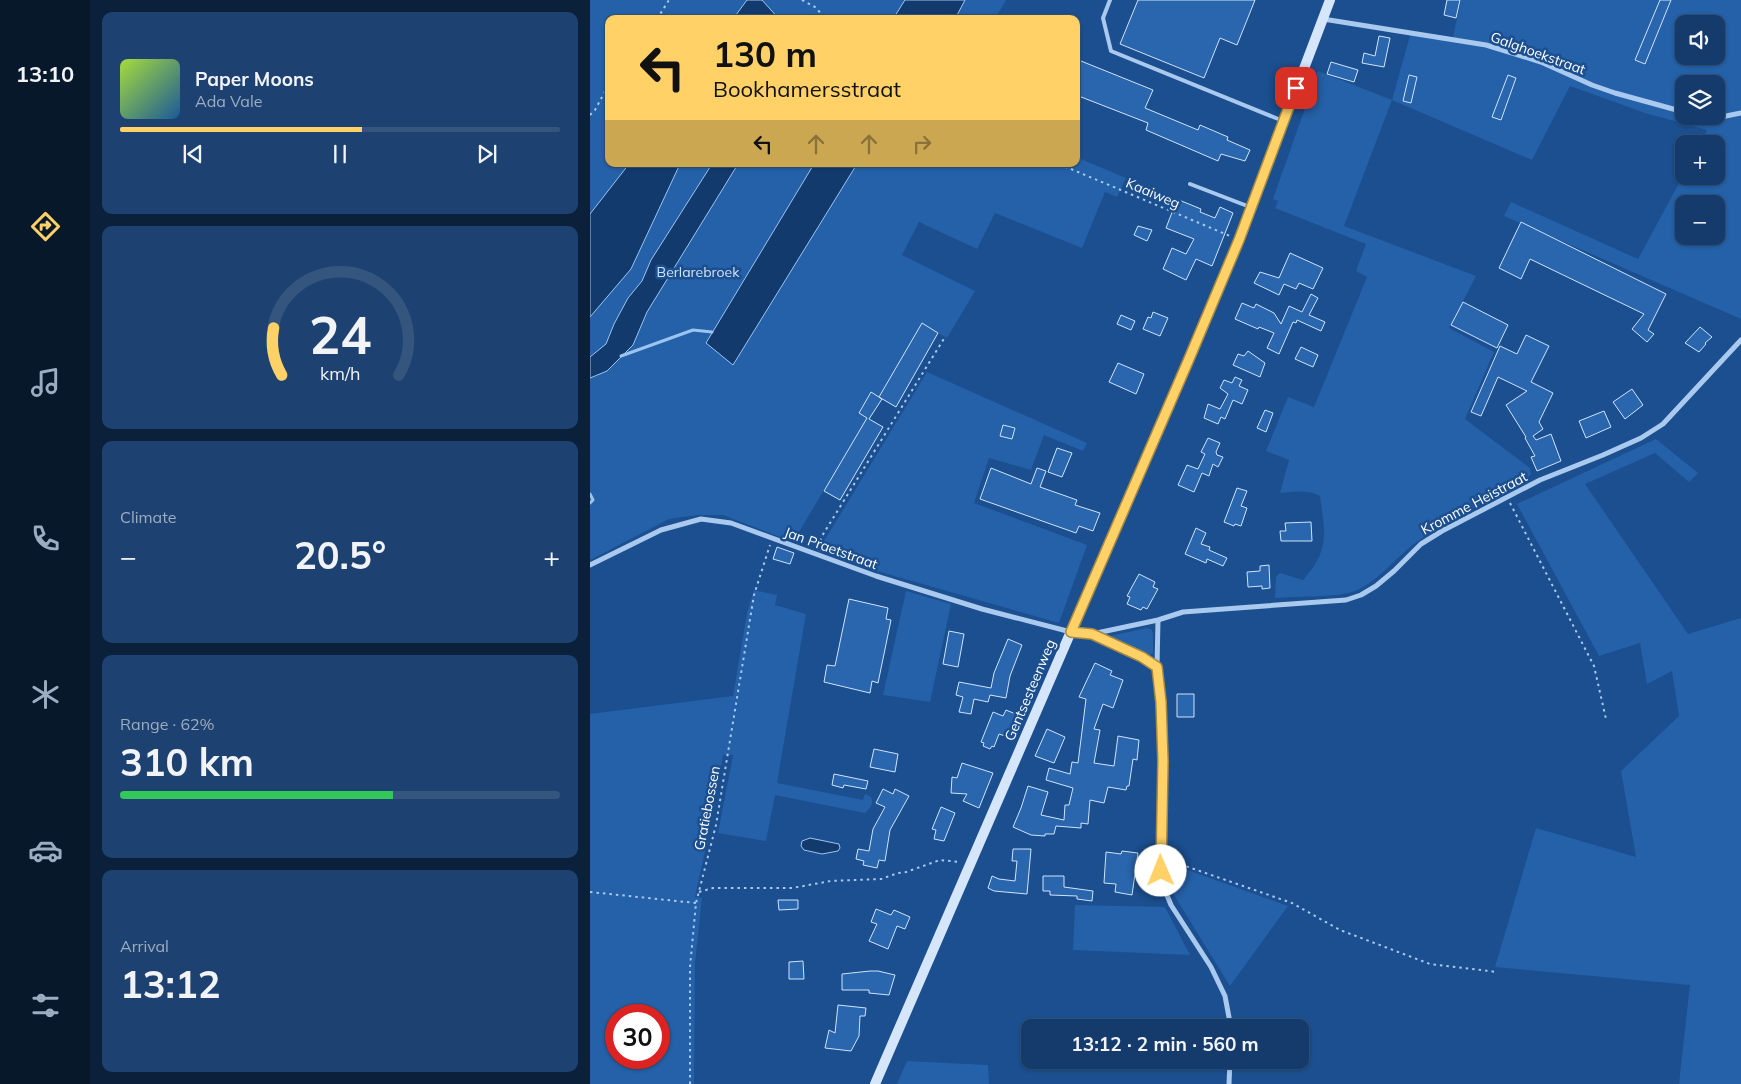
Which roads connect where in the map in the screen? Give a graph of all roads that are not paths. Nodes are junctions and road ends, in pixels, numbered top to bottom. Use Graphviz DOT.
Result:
graph roads {
  1 [pos="1110,0"];
  2 [pos="1330,0"];
  3 [pos="1323,19"];
  4 [pos="1675,109"];
  5 [pos="1741,113"];
  6 [pos="1725,116"];
  7 [pos="1283,122"];
  8 [pos="1190,184"];
  9 [pos="1250,207"];
  10 [pos="1741,340"];
  11 [pos="590,565"];
  12 [pos="1158,620"];
  13 [pos="1071,632"];
  14 [pos="1092,634"];
  15 [pos="1157,667"];
  16 [pos="1229,1019"];
  17 [pos="1230,1069"];
  18 [pos="875,1084"];
  19 [pos="1229,1084"];
  1 -- 7 [label="lane"];
  2 -- 3 [label="main road, Gentsesteenweg"];
  3 -- 4 [label="street, Galghoekstraat"];
  3 -- 7 [label="main road, Gentsesteenweg"];
  5 -- 6 [label="street"];
  7 -- 9 [label="main road, Gentsesteenweg"];
  8 -- 9 [label="lane"];
  9 -- 13 [label="main road, Gentsesteenweg"];
  10 -- 12 [label="street, Kromme Heistraat"];
  11 -- 13 [label="street, Jan Praetstraat"];
  12 -- 14 [label="street, Kromme Heistraat"];
  12 -- 15 [label="street"];
  13 -- 14 [label="street, Kromme Heistraat"];
  13 -- 18 [label="main road, Gentsesteenweg"];
  14 -- 15 [label="street"];
  15 -- 16 [label="street"];
  17 -- 19 [label="street"];
}
